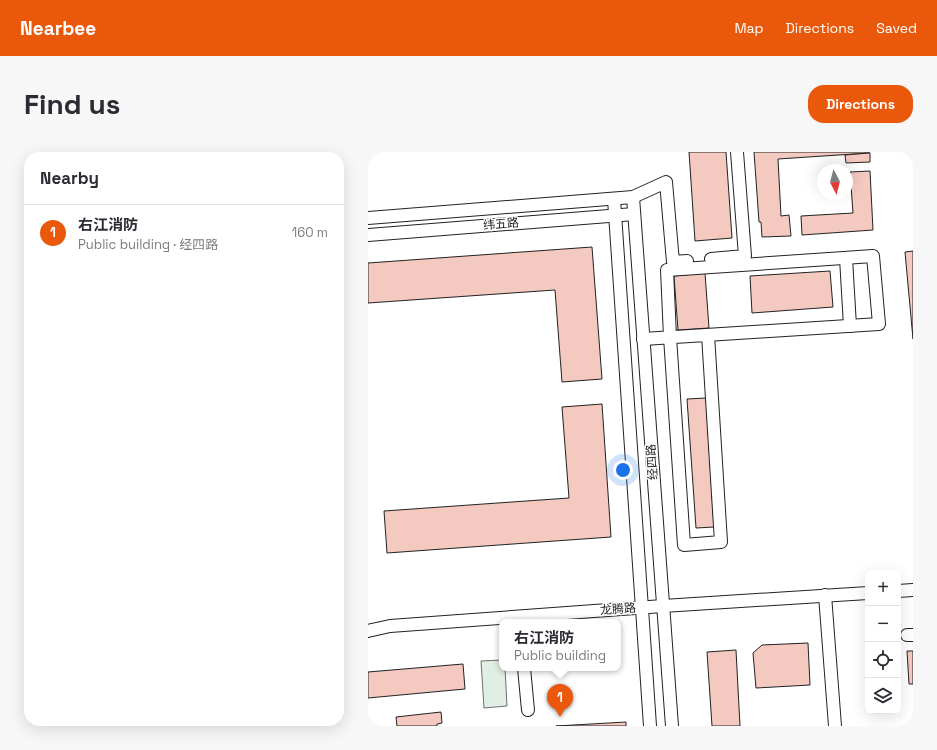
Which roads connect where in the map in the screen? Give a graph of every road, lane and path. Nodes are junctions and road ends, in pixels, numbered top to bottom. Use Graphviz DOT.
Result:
graph roads {
  1 [pos="737,152"];
  2 [pos="633,197"];
  3 [pos="614,199"];
  4 [pos="634,214"];
  5 [pos="615,215"];
  6 [pos="368,218"];
  7 [pos="368,235"];
  8 [pos="846,258"];
  9 [pos="850,326"];
  10 [pos="708,335"];
  11 [pos="670,337"];
  12 [pos="643,339"];
  13 [pos="865,593"];
  14 [pos="825,596"];
  15 [pos="663,606"];
  16 [pos="642,607"];
  17 [pos="520,619"];
  18 [pos="499,620"];
  19 [pos="368,631"];
  20 [pos="524,671"];
  21 [pos="528,710"];
  22 [pos="650,726"];
  23 [pos="672,726"];
  24 [pos="835,726"];
  1 -- 2 [label="street, 纬五路"];
  2 -- 3 [label="street, 纬五路"];
  2 -- 4 [label="street, 经四路"];
  3 -- 5 [label="street, 经四路"];
  3 -- 6 [label="street, 纬五路"];
  4 -- 5 [label="street, 纬五路"];
  4 -- 12 [label="street, 经四路"];
  5 -- 7 [label="street, 纬五路"];
  5 -- 16 [label="street, 经四路"];
  8 -- 9 [label="street"];
  8 -- 9 [label="street"];
  8 -- 11 [label="street"];
  9 -- 10 [label="street"];
  10 -- 11 [label="street"];
  10 -- 11 [label="street"];
  11 -- 12 [label="street"];
  12 -- 15 [label="street, 经四路"];
  13 -- 14 [label="street, 龙腾路"];
  14 -- 15 [label="street, 龙腾路"];
  14 -- 24 [label="street"];
  15 -- 16 [label="street, 龙腾路"];
  15 -- 23 [label="street, 经四路"];
  16 -- 17 [label="street, 龙腾路"];
  16 -- 22 [label="street, 经四路"];
  18 -- 19 [label="street, 龙腾路"];
  20 -- 21 [label="street"];
}
